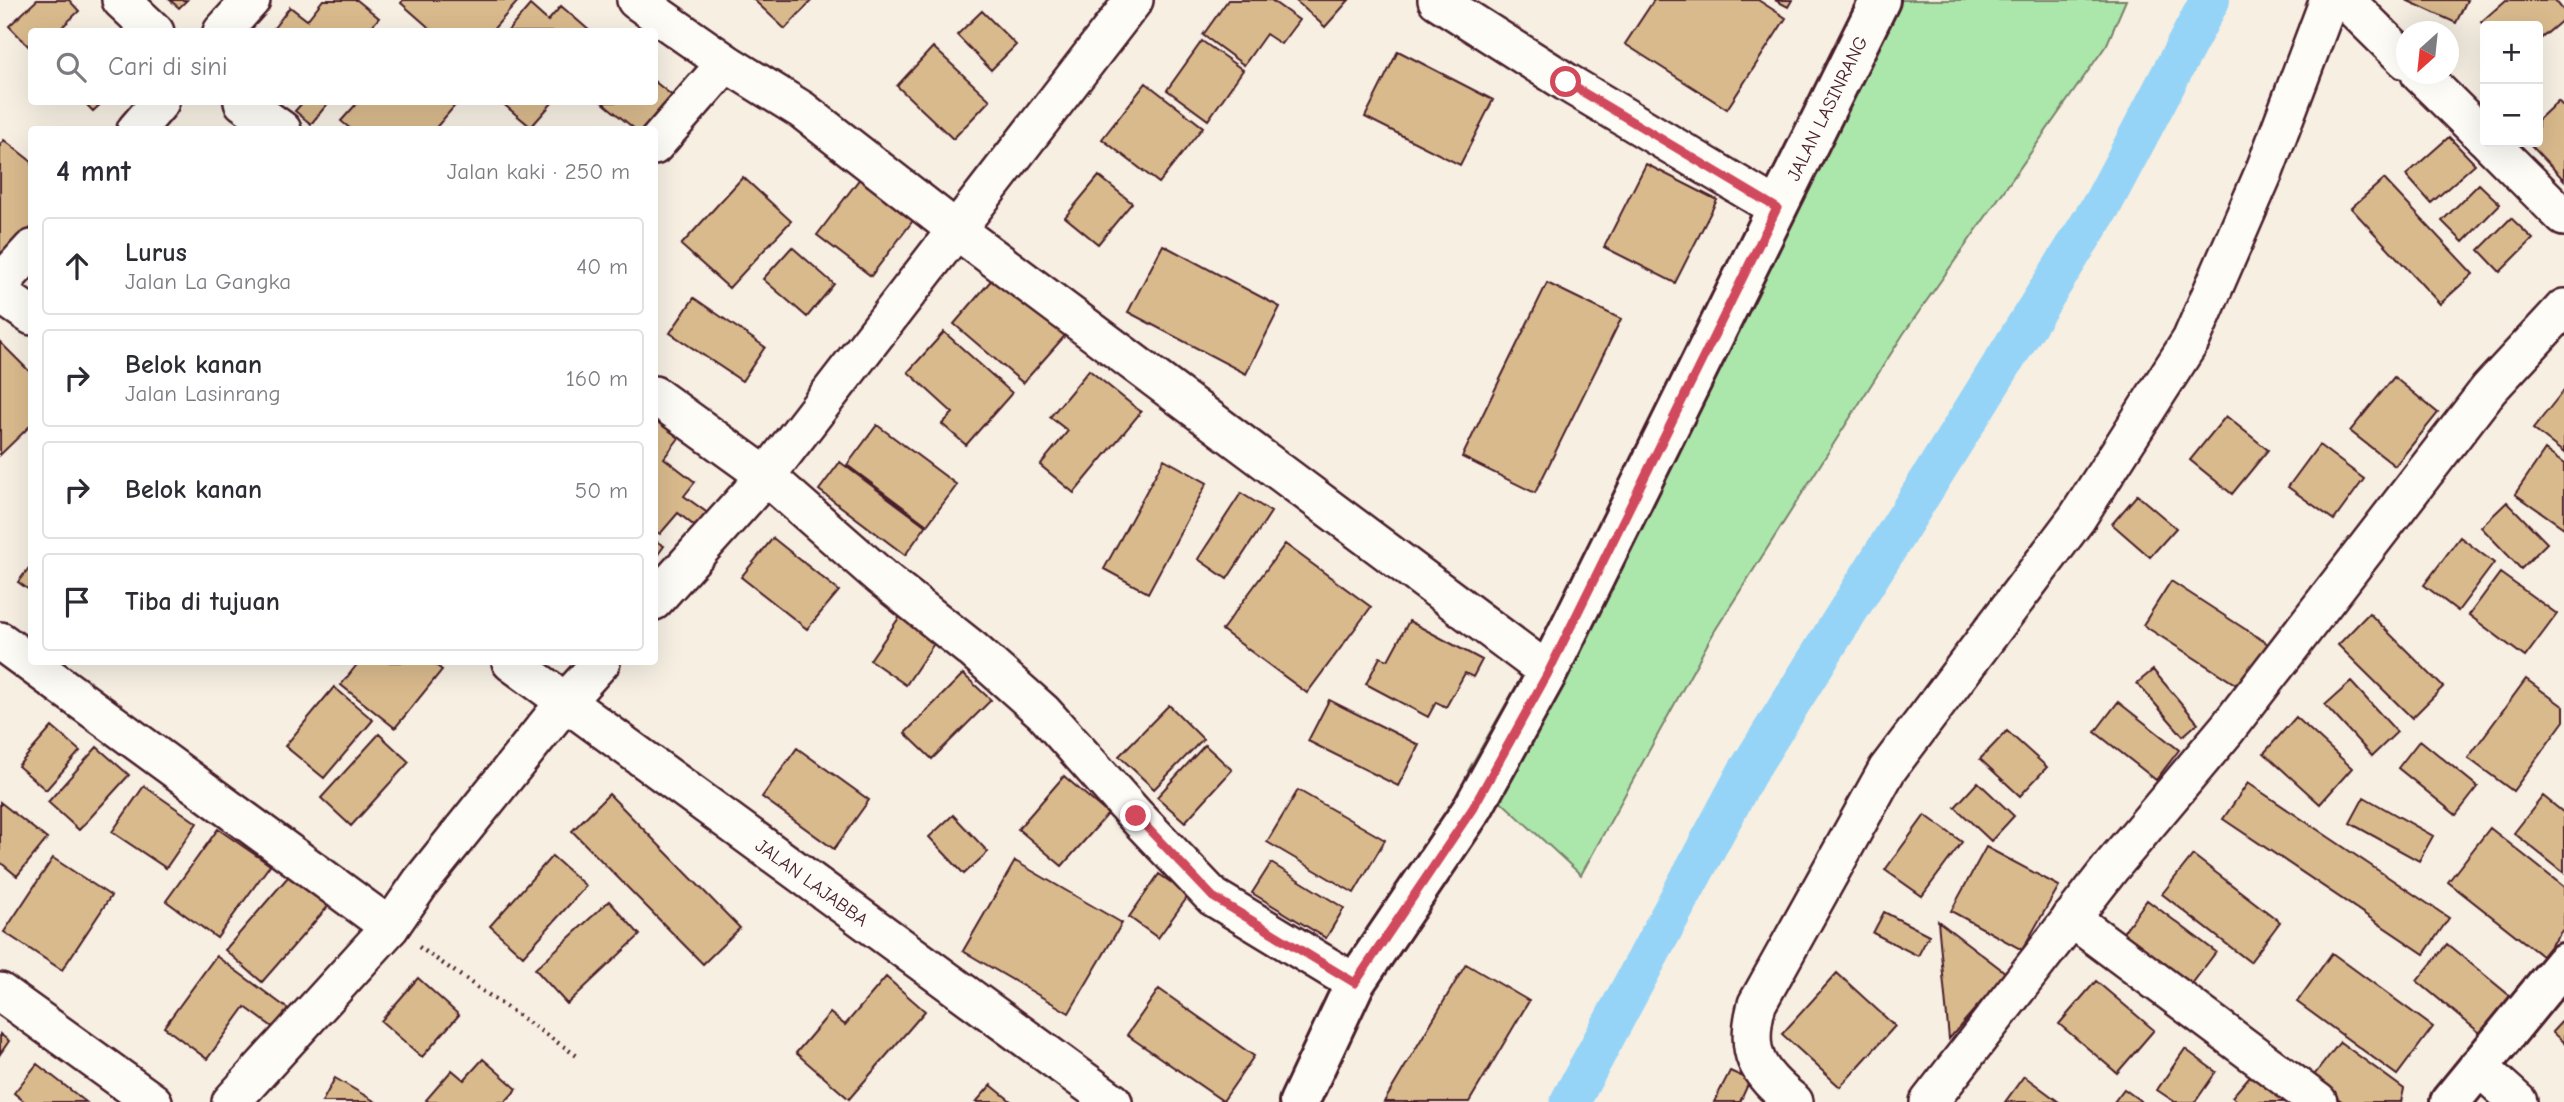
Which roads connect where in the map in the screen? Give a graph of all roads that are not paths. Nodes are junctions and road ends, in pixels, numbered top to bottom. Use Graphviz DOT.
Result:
graph roads {
  1 [pos="121,0"];
  2 [pos="251,0"];
  3 [pos="636,0"];
  4 [pos="1135,0"];
  5 [pos="1437,0"];
  6 [pos="1880,0"];
  7 [pos="2329,0"];
  8 [pos="2345,0"];
  9 [pos="151,28"];
  10 [pos="226,28"];
  11 [pos="2396,51"];
  12 [pos="726,63"];
  13 [pos="2430,84"];
  14 [pos="157,105"];
  15 [pos="247,105"];
  16 [pos="139,126"];
  17 [pos="276,126"];
  18 [pos="2480,133"];
  19 [pos="658,140"];
  20 [pos="2494,147"];
  21 [pos="1777,208"];
  22 [pos="2564,217"];
  23 [pos="956,229"];
  24 [pos="28,253"];
  25 [pos="0,285"];
  26 [pos="0,293"];
  27 [pos="2564,308"];
  28 [pos="28,313"];
  29 [pos="658,398"];
  30 [pos="766,476"];
  31 [pos="658,597"];
  32 [pos="0,641"];
  33 [pos="28,662"];
  34 [pos="33,665"];
  35 [pos="515,665"];
  36 [pos="598,665"];
  37 [pos="1548,673"];
  38 [pos="566,701"];
  39 [pos="2071,918"];
  40 [pos="390,927"];
  41 [pos="2564,962"];
  42 [pos="1355,983"];
  43 [pos="0,992"];
  44 [pos="2478,1066"];
  45 [pos="153,1102"];
  46 [pos="231,1102"];
  47 [pos="1113,1102"];
  48 [pos="1299,1102"];
  49 [pos="1794,1102"];
  50 [pos="1929,1102"];
  51 [pos="2318,1102"];
  52 [pos="2450,1102"];
  53 [pos="2518,1102"];
  1 -- 9 [label="street"];
  2 -- 10 [label="street"];
  3 -- 12 [label="street"];
  4 -- 23 [label="street"];
  5 -- 21 [label="street"];
  6 -- 21 [label="street, JALAN LASINRANG"];
  7 -- 49 [label="street"];
  8 -- 11 [label="street"];
  12 -- 19 [label="street"];
  12 -- 23 [label="street"];
  13 -- 18 [label="street"];
  14 -- 16 [label="street"];
  15 -- 17 [label="street"];
  20 -- 22 [label="street"];
  21 -- 37 [label="street, JALAN LASINRANG"];
  23 -- 30 [label="street"];
  23 -- 37 [label="street"];
  24 -- 25 [label="street"];
  26 -- 28 [label="street"];
  27 -- 39 [label="street"];
  29 -- 30 [label="street"];
  30 -- 31 [label="street"];
  30 -- 42 [label="street"];
  32 -- 33 [label="street"];
  34 -- 40 [label="street"];
  35 -- 38 [label="street, JALAN LAJABBA"];
  36 -- 38 [label="street"];
  37 -- 42 [label="street, JALAN LASINRANG"];
  38 -- 40 [label="street"];
  38 -- 47 [label="street, JALAN LAJABBA"];
  39 -- 50 [label="street"];
  39 -- 51 [label="street"];
  40 -- 46 [label="street"];
  41 -- 44 [label="street"];
  42 -- 48 [label="street, JALAN LASINRANG"];
  43 -- 45 [label="street"];
  44 -- 52 [label="street"];
  44 -- 53 [label="street"];
}
